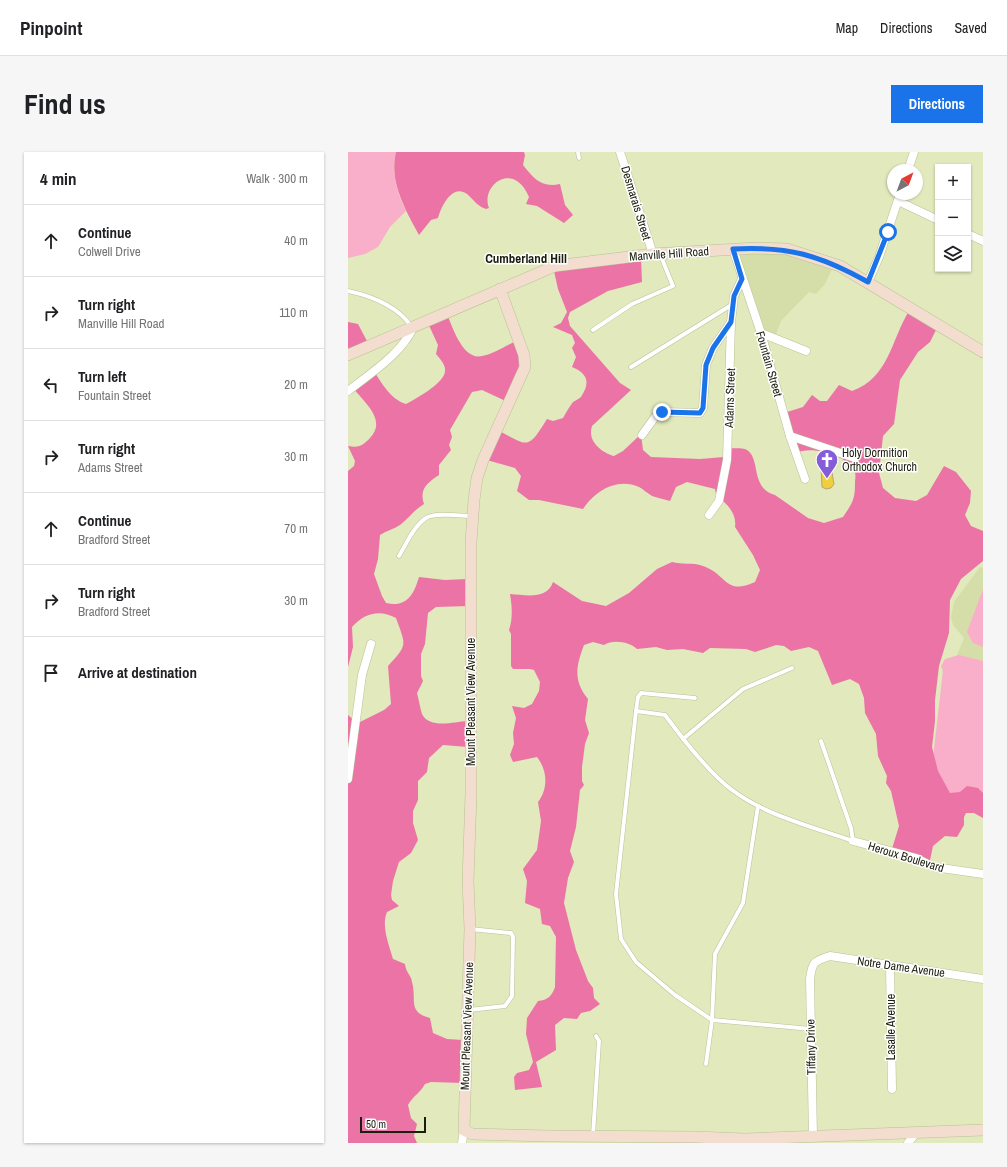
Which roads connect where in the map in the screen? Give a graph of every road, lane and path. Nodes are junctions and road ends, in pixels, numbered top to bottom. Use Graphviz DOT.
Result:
graph roads {
  1 [pos="578,152"];
  2 [pos="620,152"];
  3 [pos="914,152"];
  4 [pos="579,158"];
  5 [pos="910,164"];
  6 [pos="898,200"];
  7 [pos="903,200"];
  8 [pos="935,218"];
  9 [pos="971,235"];
  10 [pos="983,240"];
  11 [pos="733,249"];
  12 [pos="656,254"];
  13 [pos="742,279"];
  14 [pos="868,282"];
  15 [pos="500,289"];
  16 [pos="348,291"];
  17 [pos="733,304"];
  18 [pos="731,322"];
  19 [pos="413,328"];
  20 [pos="593,330"];
  21 [pos="761,333"];
  22 [pos="806,351"];
  23 [pos="983,352"];
  24 [pos="348,356"];
  25 [pos="631,367"];
  26 [pos="348,391"];
  27 [pos="642,435"];
  28 [pos="790,436"];
  29 [pos="855,458"];
  30 [pos="805,479"];
  31 [pos="709,515"];
  32 [pos="472,516"];
  33 [pos="399,556"];
  34 [pos="370,644"];
  35 [pos="792,668"];
  36 [pos="694,698"];
  37 [pos="636,711"];
  38 [pos="683,739"];
  39 [pos="821,741"];
  40 [pos="348,779"];
  41 [pos="758,806"];
  42 [pos="853,841"];
  43 [pos="983,874"];
  44 [pos="470,929"];
  45 [pos="818,959"];
  46 [pos="890,965"];
  47 [pos="983,979"];
  48 [pos="468,1010"];
  49 [pos="712,1020"];
  50 [pos="811,1029"];
  51 [pos="596,1036"];
  52 [pos="706,1064"];
  53 [pos="892,1089"];
  54 [pos="464,1130"];
  55 [pos="983,1130"];
  56 [pos="915,1134"];
  57 [pos="593,1136"];
  58 [pos="813,1137"];
  59 [pos="548,1140"];
  60 [pos="695,1140"];
  61 [pos="462,1143"];
  62 [pos="908,1143"];
  1 -- 4 [label="lane"];
  2 -- 12 [label="street, Desmarais Street"];
  3 -- 5 [label="street"];
  6 -- 14 [label="street"];
  7 -- 8 [label="street"];
  9 -- 10 [label="street"];
  11 -- 12 [label="street, Manville Hill Road"];
  11 -- 13 [label="street, Fountain Street"];
  11 -- 14 [label="street, Manville Hill Road"];
  12 -- 15 [label="street, Manville Hill Road"];
  12 -- 20 [label="lane"];
  13 -- 17 [label="street, Adams Street"];
  13 -- 21 [label="street, Fountain Street"];
  14 -- 23 [label="street, Manville Hill Road"];
  15 -- 19 [label="street, Manville Hill Road"];
  15 -- 32 [label="street, Mount Pleasant View Avenue"];
  16 -- 19 [label="lane"];
  17 -- 18 [label="street, Adams Street"];
  17 -- 25 [label="lane"];
  18 -- 27 [label="street"];
  18 -- 31 [label="street, Adams Street"];
  19 -- 24 [label="street, Manville Hill Road"];
  19 -- 26 [label="street"];
  21 -- 22 [label="street"];
  21 -- 28 [label="street, Fountain Street"];
  28 -- 29 [label="street"];
  28 -- 30 [label="street, Fountain Street"];
  32 -- 33 [label="lane"];
  32 -- 44 [label="street, Mount Pleasant View Avenue"];
  34 -- 40 [label="street"];
  35 -- 38 [label="lane"];
  36 -- 37 [label="lane"];
  37 -- 38 [label="lane"];
  37 -- 49 [label="lane"];
  38 -- 41 [label="lane"];
  39 -- 42 [label="lane"];
  41 -- 42 [label="lane"];
  41 -- 49 [label="lane"];
  42 -- 43 [label="street, Heroux Boulevard"];
  44 -- 48 [label="street, Mount Pleasant View Avenue"];
  44 -- 48 [label="lane"];
  45 -- 46 [label="street, Notre Dame Avenue"];
  45 -- 50 [label="street, Tiffany Drive"];
  46 -- 47 [label="street, Notre Dame Avenue"];
  46 -- 53 [label="street, Lasalle Avenue"];
  48 -- 54 [label="street, Mount Pleasant View Avenue"];
  49 -- 50 [label="lane"];
  49 -- 52 [label="lane"];
  50 -- 58 [label="street, Tiffany Drive"];
  51 -- 57 [label="lane"];
  54 -- 59 [label="street"];
  54 -- 61 [label="street"];
  55 -- 56 [label="street"];
  56 -- 58 [label="street"];
  56 -- 62 [label="street"];
  57 -- 59 [label="street"];
  57 -- 60 [label="street"];
  58 -- 60 [label="street"];
}
